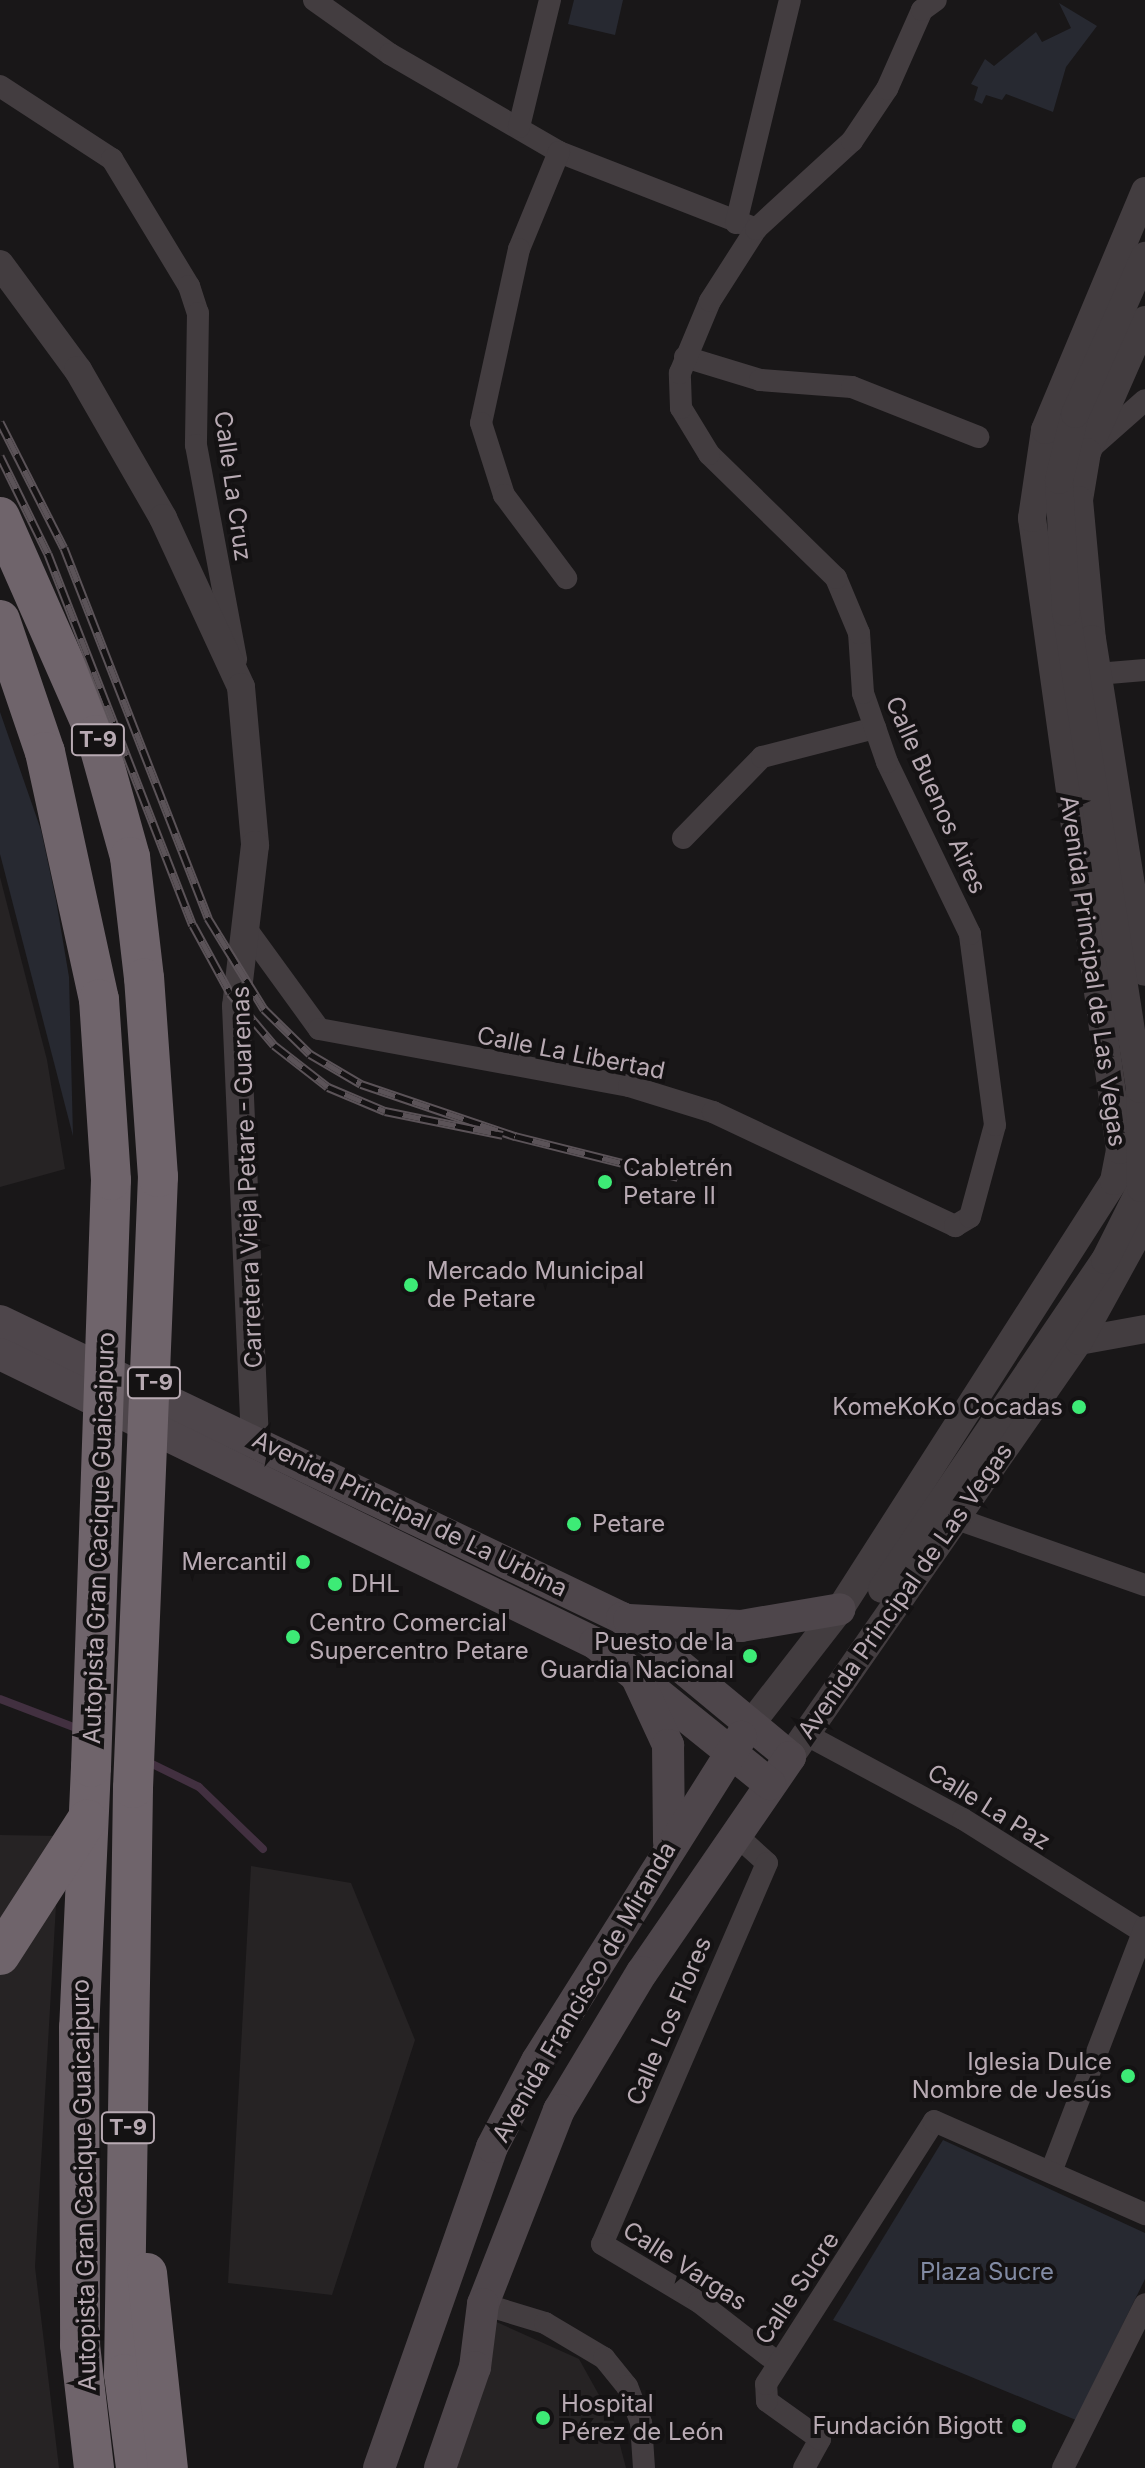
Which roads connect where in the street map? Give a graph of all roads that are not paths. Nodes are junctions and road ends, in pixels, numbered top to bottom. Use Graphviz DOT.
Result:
graph roads {
  1 [pos="314,0"];
  2 [pos="550,0"];
  3 [pos="790,0"];
  4 [pos="936,0"];
  5 [pos="0,86"];
  6 [pos="519,127"];
  7 [pos="559,152"];
  8 [pos="1145,191"];
  9 [pos="746,226"];
  10 [pos="1145,256"];
  11 [pos="0,264"];
  12 [pos="1145,320"];
  13 [pos="685,357"];
  14 [pos="1145,400"];
  15 [pos="978,437"];
  16 [pos="1087,452"];
  17 [pos="0,517"];
  18 [pos="566,578"];
  19 [pos="0,620"];
  20 [pos="1145,670"];
  21 [pos="1097,674"];
  22 [pos="241,687"];
  23 [pos="875,728"];
  24 [pos="683,838"];
  25 [pos="245,927"];
  26 [pos="1145,972"];
  27 [pos="1133,1150"];
  28 [pos="1104,1206"];
  29 [pos="962,1226"];
  30 [pos="1143,1229"];
  31 [pos="0,1321"];
  32 [pos="1145,1329"];
  33 [pos="1079,1341"];
  34 [pos="0,1354"];
  35 [pos="255,1438"];
  36 [pos="960,1520"];
  37 [pos="1145,1585"];
  38 [pos="882,1589"];
  39 [pos="840,1609"];
  40 [pos="622,1618"];
  41 [pos="870,1648"];
  42 [pos="631,1666"];
  43 [pos="750,1725"];
  44 [pos="797,1745"];
  45 [pos="730,1752"];
  46 [pos="770,1784"];
  47 [pos="87,1820"];
  48 [pos="735,1834"];
  49 [pos="668,1845"];
  50 [pos="1143,1937"];
  51 [pos="0,1955"];
  52 [pos="132,1967"];
  53 [pos="1051,2172"];
  54 [pos="1145,2214"];
  55 [pos="602,2241"];
  56 [pos="483,2304"];
  57 [pos="1145,2304"];
  58 [pos="778,2363"];
  59 [pos="94,2468"];
  60 [pos="136,2468"];
  61 [pos="168,2468"];
  62 [pos="379,2468"];
  63 [pos="440,2468"];
  64 [pos="644,2468"];
  65 [pos="804,2468"];
  66 [pos="1063,2468"];
  1 -- 6 [label="street"];
  2 -- 6 [label="street"];
  3 -- 9 [label="street"];
  4 -- 9 [label="street, Calle Buenos Aires"];
  5 -- 22 [label="street, Calle La Cruz"];
  6 -- 7 [label="street"];
  7 -- 9 [label="street"];
  7 -- 18 [label="street"];
  8 -- 27 [label="street, Avenida Principal de Las Vegas"];
  9 -- 13 [label="street, Calle Buenos Aires"];
  10 -- 38 [label="street, bridge"];
  11 -- 22 [label="street, Carretera Vieja Petare - Guarenas"];
  12 -- 16 [label="street, Avenida Principal de Las Vegas"];
  13 -- 15 [label="street"];
  13 -- 23 [label="street, Calle Buenos Aires"];
  14 -- 16 [label="street"];
  16 -- 21 [label="street, Avenida Principal de Las Vegas"];
  17 -- 52 [label="highway, Autopista Gran Cacique Guaicaipuro / T-9, bridge"];
  19 -- 47 [label="highway, Autopista Gran Cacique Guaicaipuro / T-9, bridge"];
  20 -- 21 [label="street"];
  21 -- 26 [label="street, Avenida Principal de Las Vegas"];
  22 -- 25 [label="street, Carretera Vieja Petare - Guarenas"];
  23 -- 24 [label="street"];
  23 -- 29 [label="street, Calle Buenos Aires"];
  25 -- 29 [label="street, Calle La Libertad"];
  25 -- 35 [label="street, Carretera Vieja Petare - Guarenas"];
  27 -- 28 [label="street, Avenida Principal de Las Vegas"];
  28 -- 30 [label="street"];
  28 -- 39 [label="street, Avenida Principal de Las Vegas"];
  30 -- 33 [label="street, Avenida Principal de Las Vegas"];
  31 -- 35 [label="main road, Avenida Principal de La Urbina"];
  32 -- 33 [label="street"];
  33 -- 36 [label="street, Avenida Principal de Las Vegas"];
  34 -- 42 [label="main road, Avenida Principal de La Urbina"];
  35 -- 40 [label="main road, Avenida Principal de La Urbina"];
  36 -- 37 [label="street"];
  36 -- 41 [label="street, Avenida Principal de Las Vegas"];
  38 -- 39 [label="street"];
  38 -- 41 [label="street"];
  39 -- 40 [label="main road"];
  39 -- 43 [label="street, Avenida Principal de Las Vegas"];
  40 -- 43 [label="main road, Avenida Principal de La Urbina"];
  41 -- 44 [label="street, Avenida Principal de Las Vegas"];
  42 -- 45 [label="main road, Avenida Principal de La Urbina"];
  42 -- 49 [label="main road"];
  43 -- 44 [label="main road, Avenida Principal de La Urbina"];
  43 -- 45 [label="main road, Avenida Principal de Las Vegas"];
  44 -- 46 [label="main road, Avenida Francisco de Miranda"];
  44 -- 50 [label="street, Calle La Paz"];
  45 -- 46 [label="main road, Avenida Principal de La Urbina"];
  45 -- 49 [label="main road, Avenida Francisco de Miranda"];
  46 -- 48 [label="main road, Avenida Francisco de Miranda"];
  47 -- 51 [label="highway"];
  47 -- 59 [label="highway, Autopista Gran Cacique Guaicaipuro / T-9"];
  48 -- 55 [label="street, Calle Los Flores"];
  48 -- 56 [label="main road, Avenida Francisco de Miranda"];
  49 -- 62 [label="main road, Avenida Francisco de Miranda"];
  50 -- 53 [label="street"];
  52 -- 60 [label="highway, Autopista Gran Cacique Guaicaipuro / T-9"];
  52 -- 61 [label="highway, Autopista Gran Cacique Guaicaipuro / T-9"];
  53 -- 54 [label="street"];
  53 -- 58 [label="street, Calle Sucre"];
  55 -- 58 [label="street, Calle Vargas"];
  56 -- 63 [label="main road, Avenida Francisco de Miranda"];
  56 -- 64 [label="street"];
  57 -- 66 [label="street"];
  58 -- 65 [label="street, Calle Sucre"];
}
